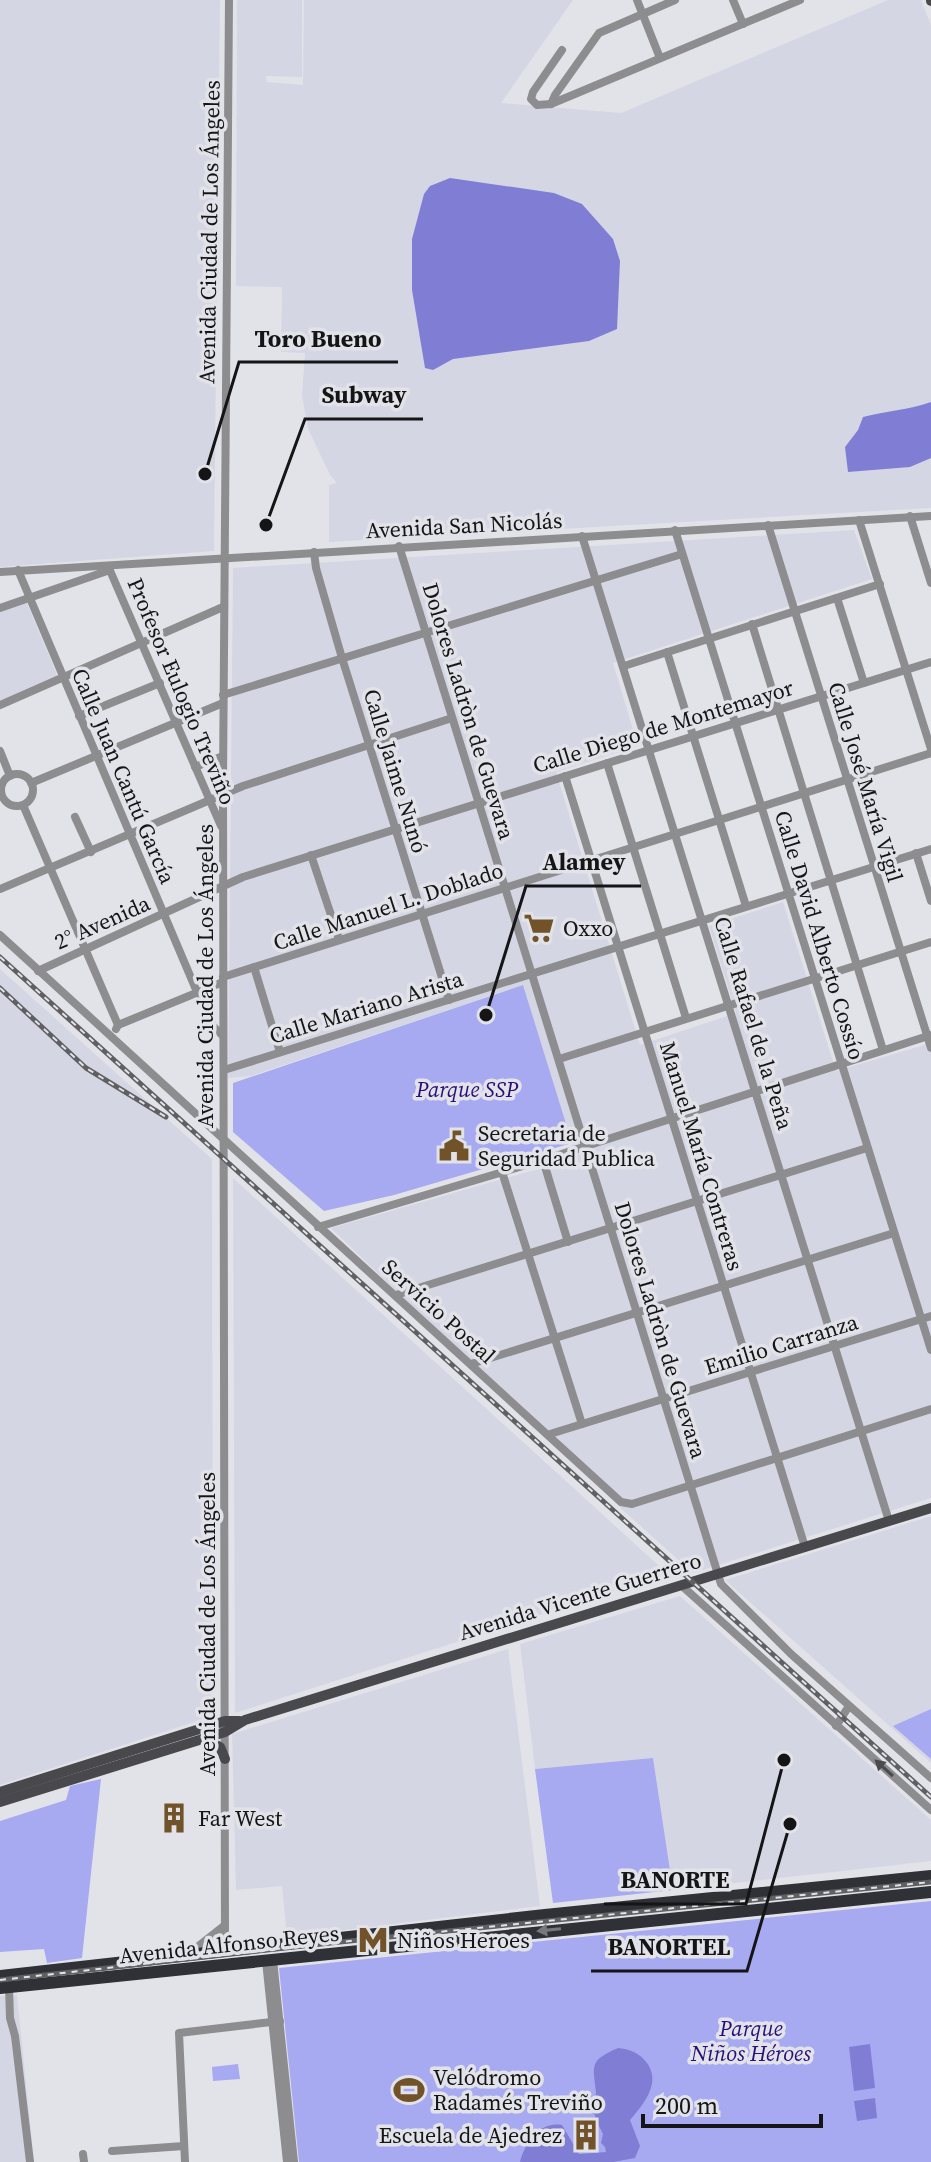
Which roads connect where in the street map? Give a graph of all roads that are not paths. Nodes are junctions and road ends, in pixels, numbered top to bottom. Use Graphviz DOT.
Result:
graph roads {
  1 [pos="229,0"];
  2 [pos="637,0"];
  3 [pos="675,0"];
  4 [pos="733,0"];
  5 [pos="800,0"];
  6 [pos="642,13"];
  7 [pos="743,24"];
  8 [pos="562,50"];
  9 [pos="660,58"];
  10 [pos="551,104"];
  11 [pos="910,516"];
  12 [pos="931,516"];
  13 [pos="859,520"];
  14 [pos="768,525"];
  15 [pos="675,530"];
  16 [pos="582,536"];
  17 [pos="399,546"];
  18 [pos="314,552"];
  19 [pos="682,554"];
  20 [pos="224,557"];
  21 [pos="109,568"];
  22 [pos="18,570"];
  23 [pos="0,572"];
  24 [pos="597,581"];
  25 [pos="931,583"];
  26 [pos="880,584"];
  27 [pos="28,598"];
  28 [pos="837,598"];
  29 [pos="223,607"];
  30 [pos="0,608"];
  31 [pos="794,611"];
  32 [pos="752,624"];
  33 [pos="426,633"];
  34 [pos="708,638"];
  35 [pos="143,643"];
  36 [pos="667,652"];
  37 [pos="342,658"];
  38 [pos="931,662"];
  39 [pos="624,666"];
  40 [pos="906,670"];
  41 [pos="62,679"];
  42 [pos="160,683"];
  43 [pos="864,683"];
  44 [pos="820,696"];
  45 [pos="223,699"];
  46 [pos="0,705"];
  47 [pos="778,709"];
  48 [pos="79,716"];
  49 [pos="452,718"];
  50 [pos="176,721"];
  51 [pos="735,722"];
  52 [pos="693,736"];
  53 [pos="368,744"];
  54 [pos="650,749"];
  55 [pos="0,751"];
  56 [pos="931,751"];
  57 [pos="95,756"];
  58 [pos="223,756"];
  59 [pos="607,763"];
  60 [pos="195,767"];
  61 [pos="10,776"];
  62 [pos="565,776"];
  63 [pos="847,780"];
  64 [pos="31,783"];
  65 [pos="805,793"];
  66 [pos="223,796"];
  67 [pos="1,797"];
  68 [pos="209,801"];
  69 [pos="478,802"];
  70 [pos="23,805"];
  71 [pos="762,807"];
  72 [pos="75,817"];
  73 [pos="719,821"];
  74 [pos="395,828"];
  75 [pos="223,830"];
  76 [pos="677,833"];
  77 [pos="130,835"];
  78 [pos="634,847"];
  79 [pos="931,849"];
  80 [pos="91,852"];
  81 [pos="916,853"];
  82 [pos="311,855"];
  83 [pos="591,861"];
  84 [pos="873,867"];
  85 [pos="51,869"];
  86 [pos="831,879"];
  87 [pos="224,886"];
  88 [pos="504,887"];
  89 [pos="0,889"];
  90 [pos="788,893"];
  91 [pos="931,901"];
  92 [pos="746,906"];
  93 [pos="164,914"];
  94 [pos="422,914"];
  95 [pos="703,919"];
  96 [pos="660,933"];
  97 [pos="0,935"];
  98 [pos="339,939"];
  99 [pos="931,942"];
  100 [pos="617,947"];
  101 [pos="85,948"];
  102 [pos="900,951"];
  103 [pos="857,965"];
  104 [pos="254,967"];
  105 [pos="38,971"];
  106 [pos="532,974"];
  107 [pos="223,979"];
  108 [pos="815,979"];
  109 [pos="197,992"];
  110 [pos="449,1000"];
  111 [pos="729,1005"];
  112 [pos="686,1018"];
  113 [pos="118,1025"];
  114 [pos="645,1032"];
  115 [pos="111,1036"];
  116 [pos="929,1036"];
  117 [pos="224,1037"];
  118 [pos="931,1048"];
  119 [pos="883,1050"];
  120 [pos="280,1052"];
  121 [pos="559,1059"];
  122 [pos="841,1063"];
  123 [pos="224,1070"];
  124 [pos="756,1090"];
  125 [pos="672,1118"];
  126 [pos="223,1140"];
  127 [pos="586,1146"];
  128 [pos="867,1148"];
  129 [pos="543,1160"];
  130 [pos="502,1172"];
  131 [pos="781,1175"];
  132 [pos="698,1202"];
  133 [pos="318,1227"];
  134 [pos="612,1228"];
  135 [pos="894,1233"];
  136 [pos="568,1242"];
  137 [pos="529,1255"];
  138 [pos="808,1260"];
  139 [pos="725,1287"];
  140 [pos="396,1295"];
  141 [pos="639,1313"];
  142 [pos="926,1317"];
  143 [pos="556,1338"];
  144 [pos="836,1346"];
  145 [pos="931,1350"];
  146 [pos="471,1364"];
  147 [pos="752,1372"];
  148 [pos="665,1398"];
  149 [pos="931,1409"];
  150 [pos="582,1424"];
  151 [pos="862,1431"];
  152 [pos="550,1434"];
  153 [pos="779,1457"];
  154 [pos="690,1486"];
  155 [pos="931,1508"];
  156 [pos="889,1521"];
  157 [pos="805,1547"];
  158 [pos="717,1574"];
  159 [pos="681,1585"];
  160 [pos="849,1706"];
  161 [pos="225,1726"];
  162 [pos="836,1726"];
  163 [pos="204,1738"];
  164 [pos="225,1759"];
  165 [pos="931,1778"];
  166 [pos="0,1792"];
  167 [pos="0,1802"];
  168 [pos="931,1810"];
  169 [pos="931,1868"];
  170 [pos="931,1876"];
  171 [pos="750,1893"];
  172 [pos="931,1895"];
  173 [pos="722,1913"];
  174 [pos="225,1925"];
  175 [pos="455,1926"];
  176 [pos="480,1938"];
  177 [pos="225,1952"];
  178 [pos="211,1953"];
  179 [pos="186,1956"];
  180 [pos="269,1960"];
  181 [pos="248,1962"];
  182 [pos="0,1976"];
  183 [pos="5,1988"];
  184 [pos="277,2021"];
  185 [pos="281,2065"];
  186 [pos="184,2146"];
  187 [pos="112,2151"];
  188 [pos="30,2162"];
  189 [pos="185,2162"];
  190 [pos="287,2162"];
  191 [pos="294,2162"];
  1 -- 20 [label="street, Avenida Ciudad de Los Ángeles"];
  2 -- 6 [label="street"];
  3 -- 6 [label="street"];
  4 -- 7 [label="street"];
  5 -- 7 [label="street"];
  6 -- 9 [label="street"];
  6 -- 10 [label="street"];
  7 -- 9 [label="street"];
  8 -- 10 [label="street"];
  9 -- 10 [label="street"];
  11 -- 12 [label="street, Avenida San Nicolás"];
  11 -- 13 [label="street, Avenida San Nicolás"];
  11 -- 25 [label="street"];
  13 -- 14 [label="street, Avenida San Nicolás"];
  13 -- 26 [label="street"];
  14 -- 15 [label="street, Avenida San Nicolás"];
  14 -- 31 [label="street, Calle José María Vigil"];
  15 -- 16 [label="street, Avenida San Nicolás"];
  15 -- 19 [label="street, Calle David Alberto Cossío"];
  16 -- 17 [label="street, Avenida San Nicolás"];
  16 -- 24 [label="street, Calle Rafael de la Peña"];
  17 -- 18 [label="street, Avenida San Nicolás"];
  17 -- 33 [label="street, Dolores Ladròn de Guevara"];
  18 -- 20 [label="street, Avenida San Nicolás"];
  18 -- 37 [label="street, Calle Jaime Nunó"];
  19 -- 24 [label="street"];
  19 -- 34 [label="street, Calle David Alberto Cossío"];
  20 -- 21 [label="street, Avenida San Nicolás"];
  20 -- 29 [label="street, Avenida Ciudad de Los Ángeles"];
  21 -- 22 [label="street, Avenida San Nicolás"];
  21 -- 27 [label="street"];
  21 -- 35 [label="street, Profesor Eulogio Treviño"];
  22 -- 23 [label="street, Avenida San Nicolás"];
  22 -- 27 [label="street, Calle Juan Cantú García"];
  24 -- 33 [label="street"];
  24 -- 39 [label="street, Calle Rafael de la Peña"];
  26 -- 28 [label="street"];
  26 -- 40 [label="street"];
  27 -- 30 [label="street"];
  27 -- 41 [label="street, Calle Juan Cantú García"];
  28 -- 31 [label="street"];
  28 -- 43 [label="street"];
  29 -- 35 [label="street"];
  29 -- 45 [label="street, Avenida Ciudad de Los Ángeles"];
  31 -- 32 [label="street"];
  31 -- 44 [label="street, Calle José María Vigil"];
  32 -- 34 [label="street"];
  32 -- 47 [label="street"];
  33 -- 37 [label="street"];
  33 -- 49 [label="street, Dolores Ladròn de Guevara"];
  34 -- 36 [label="street"];
  34 -- 51 [label="street, Calle David Alberto Cossío"];
  35 -- 41 [label="street"];
  35 -- 42 [label="street, Profesor Eulogio Treviño"];
  36 -- 39 [label="street"];
  36 -- 52 [label="street"];
  37 -- 45 [label="street"];
  37 -- 53 [label="street, Calle Jaime Nunó"];
  38 -- 40 [label="street, Calle Diego de Montemayor"];
  39 -- 54 [label="street, Calle Rafael de la Peña"];
  40 -- 43 [label="street, Calle Diego de Montemayor"];
  40 -- 56 [label="street"];
  41 -- 46 [label="street"];
  41 -- 48 [label="street, Calle Juan Cantú García"];
  42 -- 48 [label="street"];
  42 -- 50 [label="street, Profesor Eulogio Treviño"];
  43 -- 44 [label="street, Calle Diego de Montemayor"];
  44 -- 47 [label="street, Calle Diego de Montemayor"];
  44 -- 63 [label="street, Calle José María Vigil"];
  45 -- 50 [label="street"];
  45 -- 58 [label="street, Avenida Ciudad de Los Ángeles"];
  47 -- 51 [label="street, Calle Diego de Montemayor"];
  47 -- 65 [label="street"];
  48 -- 57 [label="street, Calle Juan Cantú García"];
  49 -- 53 [label="street"];
  49 -- 69 [label="street, Dolores Ladròn de Guevara"];
  50 -- 57 [label="street"];
  50 -- 60 [label="street, Profesor Eulogio Treviño"];
  51 -- 52 [label="street, Calle Diego de Montemayor"];
  51 -- 71 [label="street, Calle David Alberto Cossío"];
  52 -- 54 [label="street, Calle Diego de Montemayor"];
  52 -- 73 [label="street"];
  53 -- 66 [label="street"];
  53 -- 74 [label="street, Calle Jaime Nunó"];
  54 -- 59 [label="street, Calle Diego de Montemayor"];
  54 -- 76 [label="street, Calle Rafael de la Peña"];
  55 -- 61 [label="street"];
  56 -- 63 [label="street, Calle Manuel L. Doblado"];
  57 -- 64 [label="street"];
  57 -- 77 [label="street, Calle Juan Cantú García"];
  58 -- 60 [label="street"];
  58 -- 66 [label="street, Avenida Ciudad de Los Ángeles"];
  59 -- 62 [label="street, Calle Diego de Montemayor"];
  59 -- 78 [label="street"];
  60 -- 68 [label="street, Profesor Eulogio Treviño"];
  61 -- 64 [label="street"];
  61 -- 67 [label="street"];
  62 -- 69 [label="street, Calle Diego de Montemayor"];
  62 -- 83 [label="street, Manuel María Contreras"];
  63 -- 65 [label="street, Calle Manuel L. Doblado"];
  63 -- 84 [label="street, Calle José María Vigil"];
  64 -- 70 [label="street"];
  65 -- 71 [label="street, Calle Manuel L. Doblado"];
  65 -- 86 [label="street"];
  66 -- 68 [label="street"];
  66 -- 75 [label="street, Avenida Ciudad de Los Ángeles"];
  67 -- 70 [label="street"];
  68 -- 75 [label="street, Profesor Eulogio Treviño"];
  68 -- 77 [label="street"];
  69 -- 74 [label="street, Calle Diego de Montemayor"];
  69 -- 88 [label="street, Dolores Ladròn de Guevara"];
  70 -- 85 [label="street"];
  71 -- 73 [label="street, Calle Manuel L. Doblado"];
  71 -- 90 [label="street, Calle David Alberto Cossío"];
  72 -- 80 [label="street"];
  73 -- 76 [label="street, Calle Manuel L. Doblado"];
  73 -- 92 [label="street"];
  74 -- 82 [label="street, Calle Diego de Montemayor"];
  74 -- 94 [label="street, Calle Jaime Nunó"];
  75 -- 87 [label="street, Avenida Ciudad de Los Ángeles"];
  76 -- 78 [label="street, Calle Manuel L. Doblado"];
  76 -- 95 [label="street, Calle Rafael de la Peña"];
  77 -- 80 [label="street"];
  77 -- 93 [label="street, Calle Juan Cantú García"];
  78 -- 83 [label="street, Calle Manuel L. Doblado"];
  78 -- 96 [label="street"];
  79 -- 81 [label="street, Calle Mariano Arista"];
  80 -- 85 [label="street"];
  81 -- 84 [label="street, Calle Mariano Arista"];
  81 -- 91 [label="street"];
  82 -- 87 [label="street, Calle Diego de Montemayor"];
  82 -- 98 [label="street"];
  83 -- 88 [label="street, Calle Manuel L. Doblado"];
  83 -- 100 [label="street, Manuel María Contreras"];
  84 -- 86 [label="street, Calle Mariano Arista"];
  84 -- 102 [label="street, Calle José María Vigil"];
  85 -- 89 [label="street"];
  85 -- 101 [label="street"];
  86 -- 90 [label="street, Calle Mariano Arista"];
  86 -- 103 [label="street"];
  87 -- 93 [label="street, 2° Avenida"];
  87 -- 107 [label="street, Avenida Ciudad de Los Ángeles"];
  88 -- 94 [label="street, Calle Manuel L. Doblado"];
  88 -- 106 [label="street, Dolores Ladròn de Guevara"];
  90 -- 92 [label="street, Calle Mariano Arista"];
  90 -- 108 [label="street, Calle David Alberto Cossío"];
  92 -- 95 [label="street, Calle Mariano Arista"];
  93 -- 101 [label="street, 2° Avenida"];
  93 -- 109 [label="street, Calle Juan Cantú García"];
  94 -- 98 [label="street, Calle Manuel L. Doblado"];
  94 -- 110 [label="street, Calle Jaime Nunó"];
  95 -- 96 [label="street, Calle Mariano Arista"];
  95 -- 111 [label="street, Calle Rafael de la Peña"];
  96 -- 100 [label="street, Calle Mariano Arista"];
  96 -- 112 [label="street"];
  97 -- 105 [label="street, Servicio Postal"];
  98 -- 104 [label="street, Calle Manuel L. Doblado"];
  99 -- 102 [label="street"];
  100 -- 106 [label="street, Calle Mariano Arista"];
  100 -- 114 [label="street, Manuel María Contreras"];
  101 -- 105 [label="street, 2° Avenida"];
  101 -- 113 [label="street"];
  102 -- 103 [label="street"];
  102 -- 116 [label="street, Calle José María Vigil"];
  103 -- 108 [label="street"];
  103 -- 119 [label="street"];
  104 -- 107 [label="street, Calle Manuel L. Doblado"];
  104 -- 120 [label="street"];
  105 -- 115 [label="street, Servicio Postal"];
  106 -- 110 [label="street, Calle Mariano Arista"];
  106 -- 121 [label="street, Dolores Ladròn de Guevara"];
  107 -- 109 [label="street, Calle Manuel L. Doblado"];
  107 -- 117 [label="street, Avenida Ciudad de Los Ángeles"];
  108 -- 111 [label="street"];
  108 -- 122 [label="street, Calle David Alberto Cossío"];
  109 -- 113 [label="street, Calle Manuel L. Doblado"];
  109 -- 117 [label="street, Calle Juan Cantú García"];
  110 -- 120 [label="street, Calle Mariano Arista"];
  111 -- 112 [label="street"];
  111 -- 124 [label="street, Calle Rafael de la Peña"];
  112 -- 114 [label="street"];
  113 -- 115 [label="street"];
  114 -- 121 [label="street"];
  114 -- 125 [label="street, Manuel María Contreras"];
  115 -- 126 [label="street, Servicio Postal"];
  116 -- 118 [label="street, Calle José María Vigil"];
  116 -- 119 [label="street"];
  117 -- 123 [label="street, Avenida Ciudad de Los Ángeles"];
  119 -- 122 [label="street"];
  120 -- 123 [label="street, Calle Mariano Arista"];
  121 -- 127 [label="street, Dolores Ladròn de Guevara"];
  122 -- 124 [label="street"];
  122 -- 128 [label="street, Calle David Alberto Cossío"];
  123 -- 126 [label="street, Avenida Ciudad de Los Ángeles"];
  124 -- 125 [label="street"];
  124 -- 131 [label="street, Calle Rafael de la Peña"];
  125 -- 127 [label="street"];
  125 -- 132 [label="street, Manuel María Contreras"];
  126 -- 133 [label="street, Servicio Postal"];
  126 -- 161 [label="street, Avenida Ciudad de Los Ángeles"];
  127 -- 129 [label="street"];
  127 -- 134 [label="street, Dolores Ladròn de Guevara"];
  128 -- 131 [label="street"];
  128 -- 135 [label="street, Calle David Alberto Cossío"];
  129 -- 130 [label="street"];
  129 -- 136 [label="street"];
  130 -- 133 [label="street"];
  130 -- 137 [label="street"];
  131 -- 132 [label="street"];
  131 -- 138 [label="street, Calle Rafael de la Peña"];
  132 -- 134 [label="street"];
  132 -- 139 [label="street, Manuel María Contreras"];
  133 -- 140 [label="street, Servicio Postal"];
  134 -- 136 [label="street"];
  134 -- 141 [label="street, Dolores Ladròn de Guevara"];
  135 -- 138 [label="street"];
  135 -- 142 [label="street, Calle David Alberto Cossío"];
  136 -- 137 [label="street"];
  137 -- 140 [label="street"];
  137 -- 143 [label="street"];
  138 -- 139 [label="street"];
  138 -- 144 [label="street, Calle Rafael de la Peña"];
  139 -- 141 [label="street"];
  139 -- 147 [label="street, Manuel María Contreras"];
  140 -- 146 [label="street, Servicio Postal"];
  141 -- 143 [label="street"];
  141 -- 148 [label="street, Dolores Ladròn de Guevara"];
  142 -- 144 [label="street, Emilio Carranza"];
  142 -- 145 [label="street, Calle David Alberto Cossío"];
  143 -- 146 [label="street"];
  143 -- 150 [label="street"];
  144 -- 147 [label="street, Emilio Carranza"];
  144 -- 151 [label="street, Calle Rafael de la Peña"];
  146 -- 152 [label="street, Servicio Postal"];
  147 -- 148 [label="street, Emilio Carranza"];
  147 -- 153 [label="street, Manuel María Contreras"];
  148 -- 150 [label="street, Emilio Carranza"];
  148 -- 154 [label="street, Dolores Ladròn de Guevara"];
  149 -- 151 [label="street"];
  150 -- 152 [label="street, Emilio Carranza"];
  151 -- 153 [label="street"];
  151 -- 156 [label="street, Calle Rafael de la Peña"];
  152 -- 154 [label="street, Servicio Postal"];
  153 -- 154 [label="street"];
  153 -- 157 [label="street, Manuel María Contreras"];
  154 -- 158 [label="street, Dolores Ladròn de Guevara"];
  155 -- 156 [label="main road, Avenida Vicente Guerrero"];
  156 -- 157 [label="main road, Avenida Vicente Guerrero"];
  157 -- 158 [label="main road, Avenida Vicente Guerrero"];
  158 -- 159 [label="main road, Avenida Vicente Guerrero"];
  158 -- 160 [label="street"];
  159 -- 161 [label="main road, Avenida Vicente Guerrero"];
  159 -- 162 [label="street"];
  160 -- 162 [label="street"];
  160 -- 165 [label="street"];
  161 -- 163 [label="main road, Avenida Vicente Guerrero"];
  161 -- 164 [label="street, Avenida Ciudad de Los Ángeles"];
  161 -- 166 [label="main road, Avenida Vicente Guerrero"];
  168 -- 162 [label="street, one-way"];
  163 -- 164 [label="main road"];
  163 -- 167 [label="main road, Avenida Vicente Guerrero"];
  164 -- 174 [label="street, Avenida Ciudad de Los Ángeles"];
  169 -- 171 [label="highway"];
  170 -- 171 [label="highway, Avenida Alfonso Reyes"];
  171 -- 175 [label="highway, Avenida Alfonso Reyes"];
  172 -- 173 [label="highway, Avenida Alfonso Reyes"];
  172 -- 173 [label="highway"];
  173 -- 176 [label="highway, Avenida Alfonso Reyes, one-way"];
  174 -- 177 [label="street, Avenida Ciudad de Los Ángeles"];
  174 -- 179 [label="street"];
  175 -- 176 [label="highway"];
  175 -- 177 [label="highway, Avenida Alfonso Reyes"];
  176 -- 180 [label="highway, Avenida Alfonso Reyes"];
  177 -- 178 [label="highway, Avenida Alfonso Reyes"];
  178 -- 179 [label="highway, Avenida Alfonso Reyes"];
  178 -- 181 [label="highway"];
  179 -- 182 [label="highway, Avenida Alfonso Reyes"];
  180 -- 181 [label="highway, Avenida Alfonso Reyes"];
  180 -- 184 [label="street"];
  181 -- 183 [label="highway, Avenida Alfonso Reyes"];
  183 -- 188 [label="street"];
  184 -- 185 [label="street"];
  184 -- 186 [label="street"];
  185 -- 190 [label="street"];
  185 -- 191 [label="street"];
  186 -- 187 [label="street"];
  186 -- 189 [label="street"];
}
